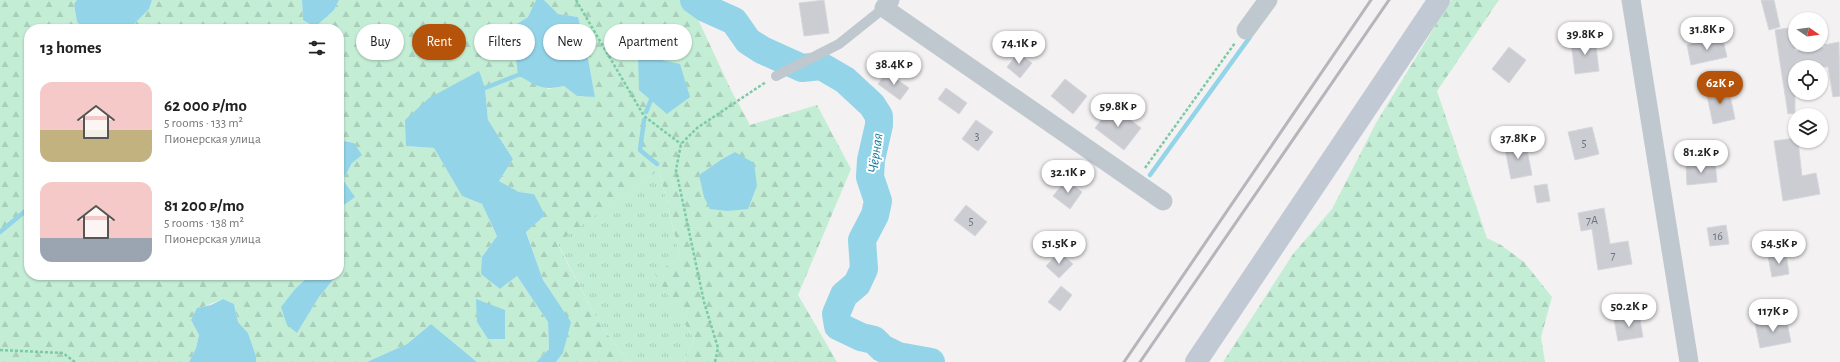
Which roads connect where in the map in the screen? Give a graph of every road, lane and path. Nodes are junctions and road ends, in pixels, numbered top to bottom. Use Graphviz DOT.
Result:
graph roads {
  1 [pos="576,0"];
  2 [pos="1268,0"];
  3 [pos="1439,0"];
  4 [pos="1631,0"];
  5 [pos="887,4"];
  6 [pos="1243,30"];
  7 [pos="776,76"];
  8 [pos="681,144"];
  9 [pos="1123,174"];
  10 [pos="1163,201"];
  11 [pos="0,350"];
  12 [pos="75,362"];
  13 [pos="715,362"];
  14 [pos="1196,362"];
  15 [pos="1689,362"];
  1 -- 8 [label="path"];
  2 -- 6 [label="street"];
  3 -- 14 [label="street"];
  4 -- 15 [label="street"];
  5 -- 7 [label="lane"];
  5 -- 9 [label="street"];
  6 -- 9 [label="path"];
  7 -- 8 [label="path"];
  8 -- 13 [label="path"];
  9 -- 10 [label="street"];
  11 -- 12 [label="path"];
}
